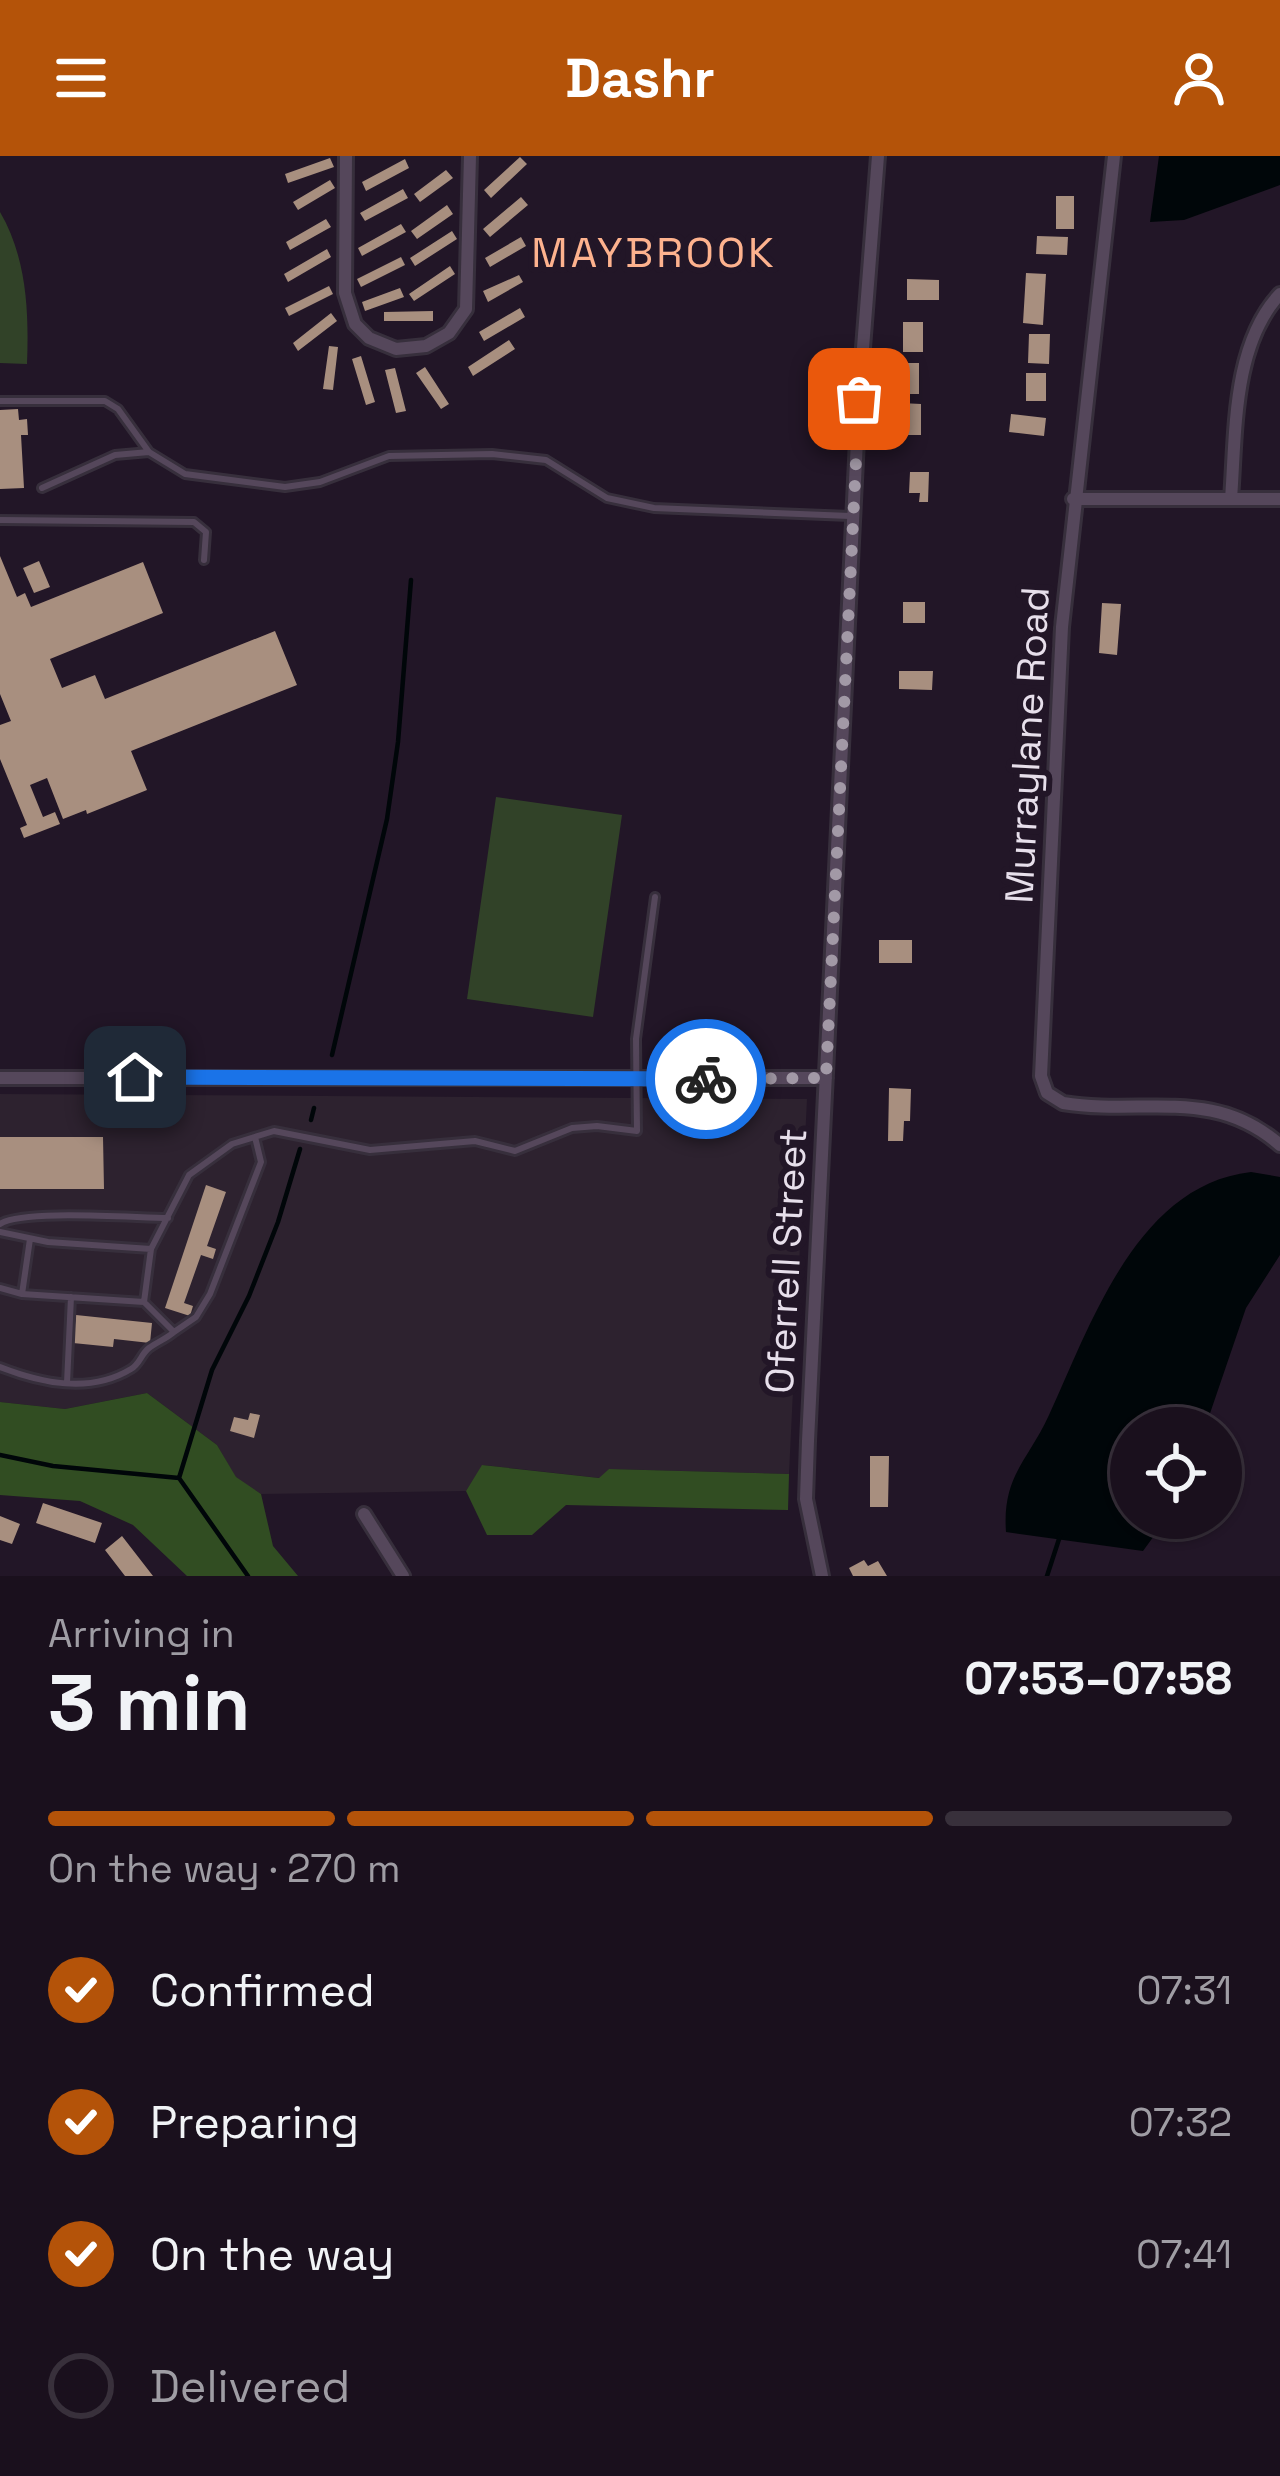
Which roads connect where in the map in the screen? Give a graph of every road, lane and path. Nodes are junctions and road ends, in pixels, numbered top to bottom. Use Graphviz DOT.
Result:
graph roads {
  1 [pos="346,156"];
  2 [pos="470,156"];
  3 [pos="878,156"];
  4 [pos="1114,156"];
  5 [pos="1280,294"];
  6 [pos="0,401"];
  7 [pos="149,452"];
  8 [pos="43,488"];
  9 [pos="1073,499"];
  10 [pos="1231,500"];
  11 [pos="1280,500"];
  12 [pos="853,517"];
  13 [pos="0,520"];
  14 [pos="204,560"];
  15 [pos="655,897"];
  16 [pos="0,1078"];
  17 [pos="637,1078"];
  18 [pos="826,1078"];
  19 [pos="255,1137"];
  20 [pos="1280,1145"];
  21 [pos="168,1218"];
  22 [pos="0,1228"];
  23 [pos="30,1239"];
  24 [pos="151,1249"];
  25 [pos="0,1288"];
  26 [pos="22,1294"];
  27 [pos="71,1298"];
  28 [pos="144,1302"];
  29 [pos="174,1332"];
  30 [pos="0,1367"];
  31 [pos="67,1383"];
  32 [pos="364,1514"];
  33 [pos="820,1573"];
  34 [pos="404,1576"];
  35 [pos="802,1576"];
  1 -- 2 [label="street"];
  3 -- 12 [label="street, Oferrell Street"];
  4 -- 9 [label="street, Murraylane Road"];
  5 -- 10 [label="street"];
  6 -- 7 [label="lane"];
  7 -- 8 [label="lane"];
  7 -- 12 [label="lane"];
  9 -- 10 [label="street"];
  9 -- 20 [label="street, Murraylane Road"];
  10 -- 11 [label="street"];
  12 -- 18 [label="street, Oferrell Street"];
  13 -- 14 [label="lane"];
  15 -- 17 [label="lane"];
  16 -- 17 [label="street"];
  17 -- 18 [label="street"];
  17 -- 19 [label="lane"];
  18 -- 33 [label="street, Oferrell Street"];
  19 -- 21 [label="lane"];
  19 -- 29 [label="lane"];
  21 -- 22 [label="lane"];
  21 -- 24 [label="lane"];
  22 -- 23 [label="lane"];
  23 -- 24 [label="lane"];
  23 -- 26 [label="lane"];
  24 -- 28 [label="lane"];
  25 -- 26 [label="lane"];
  26 -- 27 [label="lane"];
  27 -- 28 [label="lane"];
  27 -- 31 [label="lane"];
  28 -- 29 [label="lane"];
  29 -- 31 [label="lane"];
  30 -- 31 [label="lane"];
  32 -- 34 [label="street"];
  33 -- 35 [label="street"];
}
